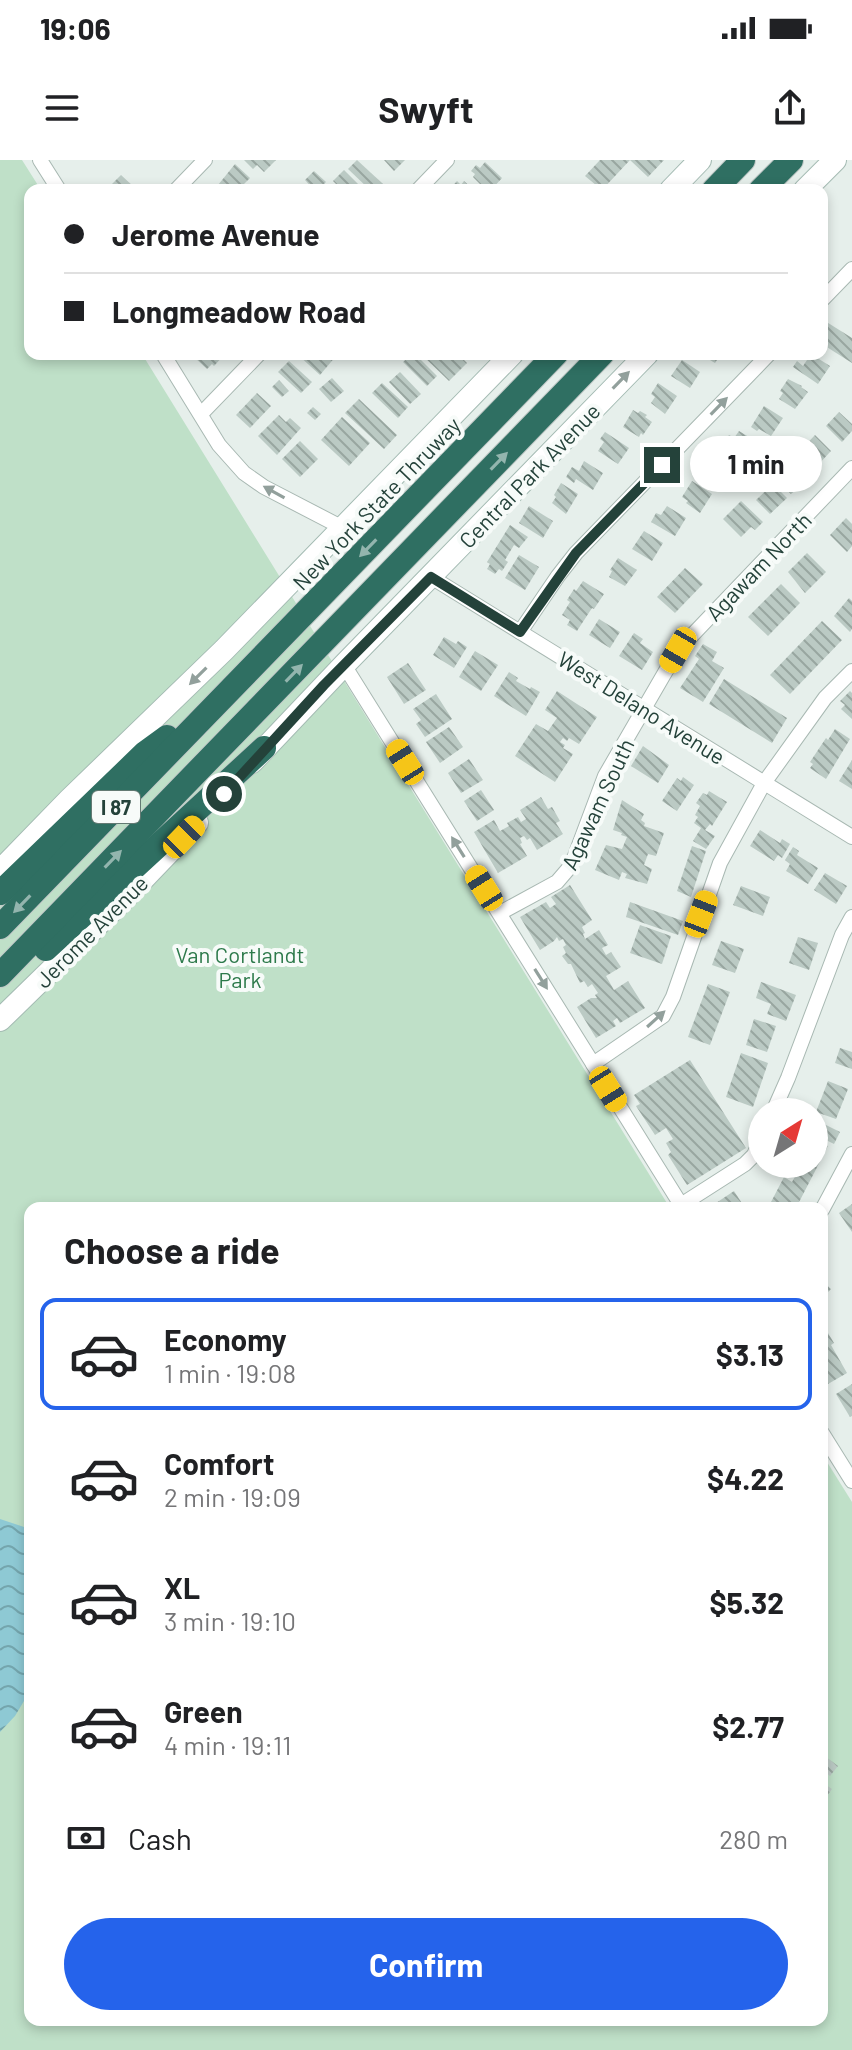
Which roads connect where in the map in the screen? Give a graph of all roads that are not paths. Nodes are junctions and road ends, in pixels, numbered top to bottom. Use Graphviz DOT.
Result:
graph roads {
  1 [pos="40,160"];
  2 [pos="205,160"];
  3 [pos="447,160"];
  4 [pos="700,160"];
  5 [pos="743,160"];
  6 [pos="791,160"];
  7 [pos="835,160"];
  8 [pos="847,160"];
  9 [pos="852,167"];
  10 [pos="55,184"];
  11 [pos="182,184"];
  12 [pos="424,184"];
  13 [pos="677,184"];
  14 [pos="720,184"];
  15 [pos="767,184"];
  16 [pos="811,184"];
  17 [pos="852,269"];
  18 [pos="828,294"];
  19 [pos="167,360"];
  20 [pos="253,360"];
  21 [pos="506,360"];
  22 [pos="550,360"];
  23 [pos="596,360"];
  24 [pos="641,360"];
  25 [pos="763,360"];
  26 [pos="201,414"];
  27 [pos="852,468"];
  28 [pos="343,528"];
  29 [pos="431,577"];
  30 [pos="520,632"];
  31 [pos="344,665"];
  32 [pos="852,671"];
  33 [pos="233,687"];
  34 [pos="644,709"];
  35 [pos="264,748"];
  36 [pos="764,783"];
  37 [pos="852,837"];
  38 [pos="0,871"];
  39 [pos="0,893"];
  40 [pos="500,913"];
  41 [pos="852,917"];
  42 [pos="0,927"];
  43 [pos="0,975"];
  44 [pos="0,984"];
  45 [pos="0,1020"];
  46 [pos="593,1064"];
  47 [pos="779,1098"];
  48 [pos="852,1156"];
  49 [pos="748,1161"];
  50 [pos="679,1202"];
  51 [pos="688,1202"];
  52 [pos="826,1202"];
  53 [pos="828,1443"];
  54 [pos="852,1481"];
  1 -- 10 [label="street"];
  2 -- 11 [label="street"];
  3 -- 12 [label="street"];
  4 -- 13 [label="main road"];
  5 -- 14 [label="highway"];
  6 -- 15 [label="highway"];
  7 -- 16 [label="main road"];
  8 -- 9 [label="main road"];
  17 -- 18 [label="street"];
  19 -- 26 [label="street"];
  20 -- 26 [label="street"];
  21 -- 28 [label="main road"];
  22 -- 33 [label="highway, New York State Thruway / I 87, one-way"];
  43 -- 23 [label="highway, I 87, one-way"];
  29 -- 24 [label="main road, Central Park Avenue, one-way"];
  30 -- 25 [label="street, one-way"];
  28 -- 26 [label="street, one-way"];
  27 -- 34 [label="street, Agawam North"];
  28 -- 38 [label="main road, one-way"];
  29 -- 30 [label="street, West Delano Avenue"];
  29 -- 31 [label="main road, Central Park Avenue"];
  30 -- 34 [label="street, West Delano Avenue"];
  31 -- 35 [label="main road, Jerome Avenue"];
  40 -- 31 [label="street, one-way"];
  32 -- 36 [label="street"];
  33 -- 39 [label="highway"];
  33 -- 42 [label="highway, I 87, one-way"];
  34 -- 36 [label="street, West Delano Avenue"];
  34 -- 40 [label="street, Agawam South"];
  35 -- 44 [label="highway"];
  35 -- 45 [label="main road, Jerome Avenue"];
  36 -- 37 [label="street, West Delano Avenue"];
  46 -- 36 [label="street, one-way"];
  40 -- 46 [label="street, one-way"];
  41 -- 47 [label="street"];
  46 -- 50 [label="street"];
  48 -- 52 [label="street"];
  49 -- 51 [label="street"];
  53 -- 54 [label="street"];
}
